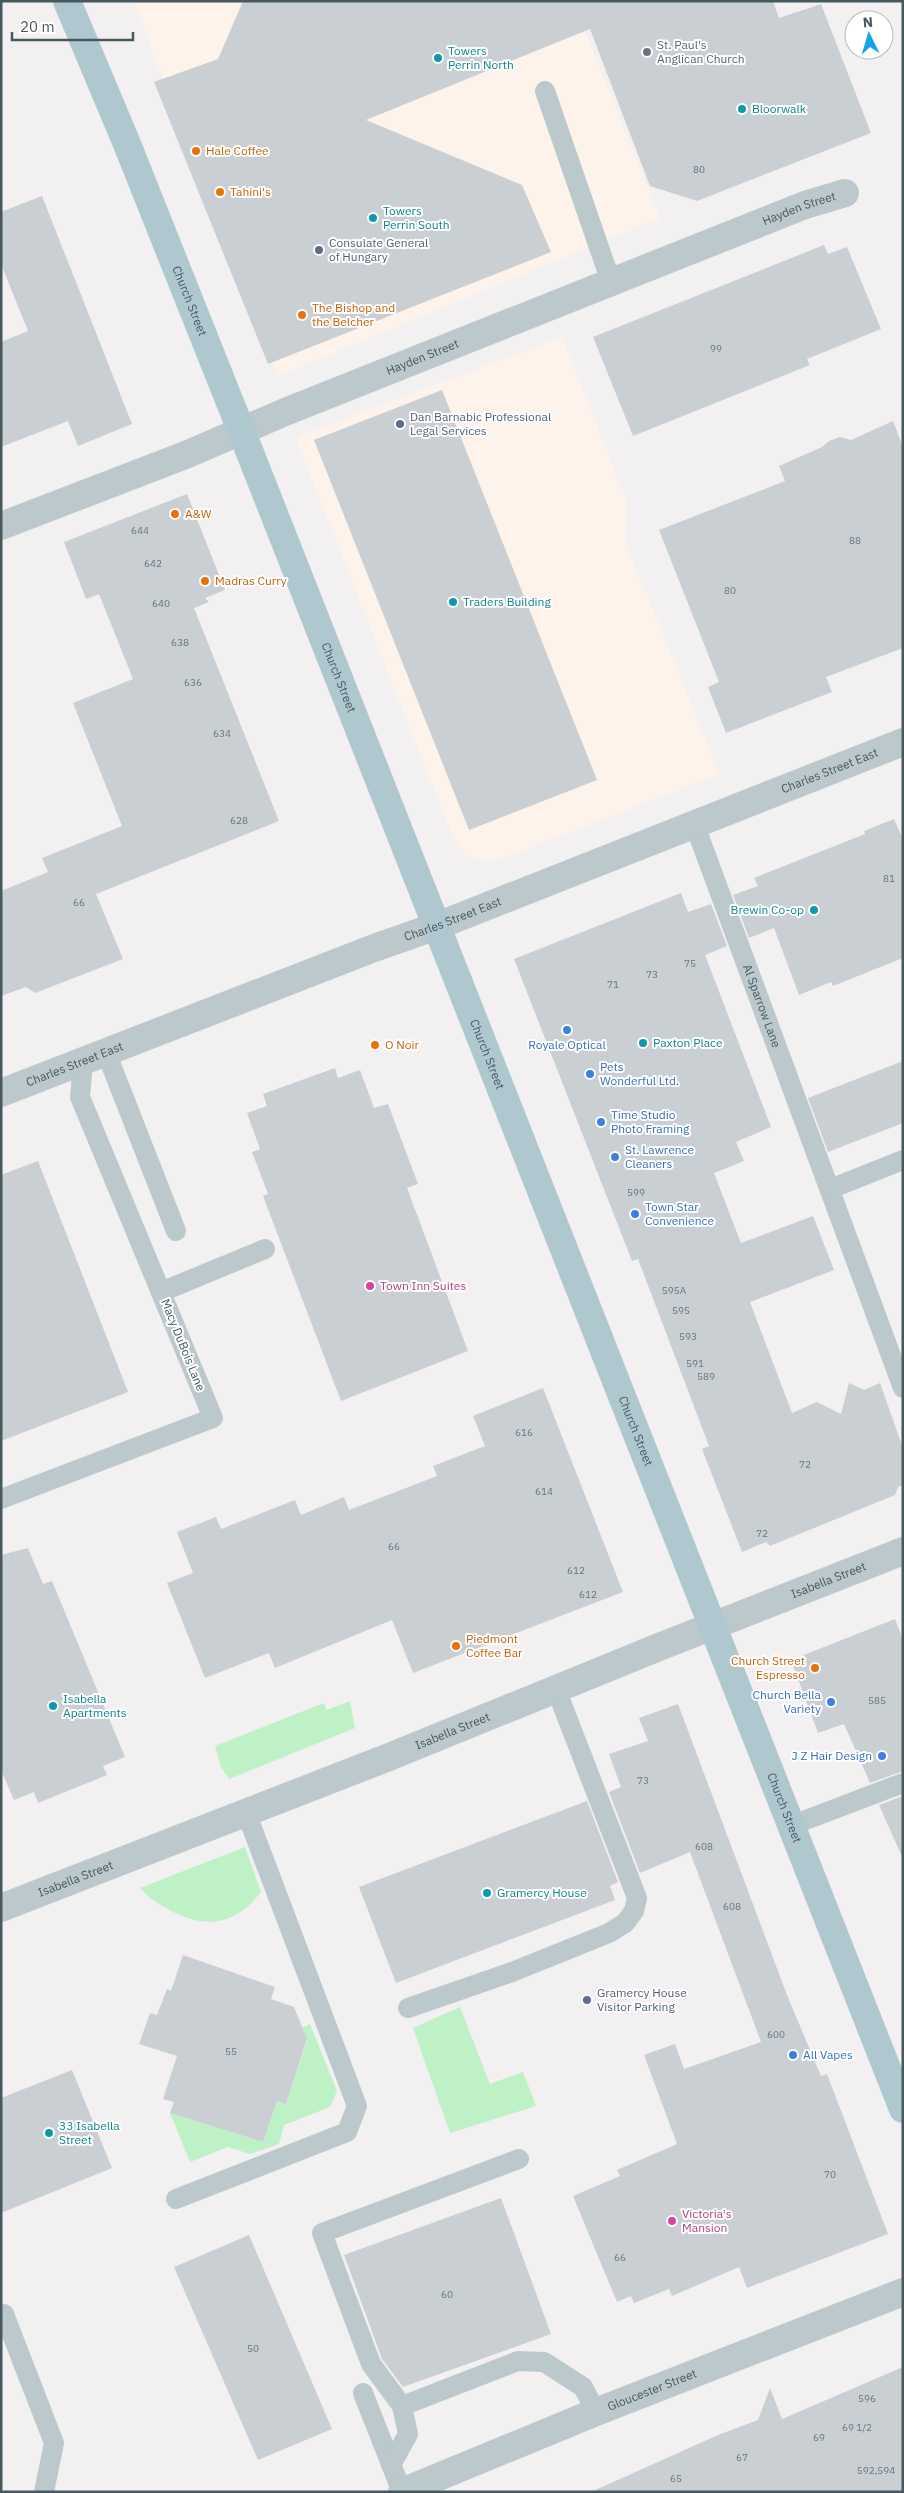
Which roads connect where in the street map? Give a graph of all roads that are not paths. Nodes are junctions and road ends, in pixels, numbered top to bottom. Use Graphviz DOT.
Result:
graph roads {
  1 [pos="66,1"];
  2 [pos="545,91"];
  3 [pos="845,193"];
  4 [pos="611,282"];
  5 [pos="241,430"];
  6 [pos="1,526"];
  7 [pos="903,742"];
  8 [pos="694,823"];
  9 [pos="437,926"];
  10 [pos="95,1057"];
  11 [pos="1,1093"];
  12 [pos="903,1160"];
  13 [pos="830,1189"];
  14 [pos="176,1231"];
  15 [pos="265,1249"];
  16 [pos="161,1292"];
  17 [pos="903,1388"];
  18 [pos="1,1499"];
  19 [pos="903,1551"];
  20 [pos="712,1627"];
  21 [pos="556,1689"];
  22 [pos="903,1783"];
  23 [pos="246,1812"];
  24 [pos="790,1826"];
  25 [pos="1,1908"];
  26 [pos="408,2008"];
  27 [pos="903,2109"];
  28 [pos="519,2159"];
  29 [pos="176,2199"];
  30 [pos="903,2292"];
  31 [pos="4,2314"];
  32 [pos="363,2393"];
  33 [pos="402,2406"];
  34 [pos="596,2412"];
  35 [pos="391,2465"];
  36 [pos="44,2492"];
  37 [pos="402,2492"];
  1 -- 5 [label="main road, Church Street"];
  2 -- 4 [label="lane"];
  3 -- 4 [label="street, Hayden Street"];
  4 -- 5 [label="street, Hayden Street"];
  5 -- 6 [label="street, Hayden Street"];
  5 -- 9 [label="main road, Church Street"];
  7 -- 8 [label="street, Charles Street East"];
  8 -- 9 [label="street, Charles Street East"];
  8 -- 13 [label="lane, Al Sparrow Lane"];
  9 -- 10 [label="street, Charles Street East"];
  9 -- 20 [label="main road, Church Street"];
  10 -- 11 [label="street, Charles Street East"];
  10 -- 14 [label="lane"];
  10 -- 16 [label="lane, Macy DuBois Lane"];
  12 -- 13 [label="lane"];
  13 -- 17 [label="lane, Al Sparrow Lane"];
  15 -- 16 [label="lane"];
  16 -- 18 [label="lane, Macy DuBois Lane"];
  19 -- 20 [label="street, Isabella Street"];
  20 -- 21 [label="street, Isabella Street"];
  20 -- 24 [label="main road, Church Street"];
  21 -- 23 [label="street, Isabella Street"];
  21 -- 26 [label="lane"];
  22 -- 24 [label="lane"];
  23 -- 25 [label="street, Isabella Street"];
  23 -- 29 [label="lane"];
  24 -- 27 [label="main road, Church Street"];
  28 -- 33 [label="lane"];
  30 -- 34 [label="street, Gloucester Street"];
  31 -- 36 [label="lane"];
  32 -- 35 [label="lane"];
  33 -- 34 [label="lane"];
  33 -- 35 [label="lane"];
  34 -- 37 [label="street, Gloucester Street"];
  35 -- 37 [label="lane"];
}
